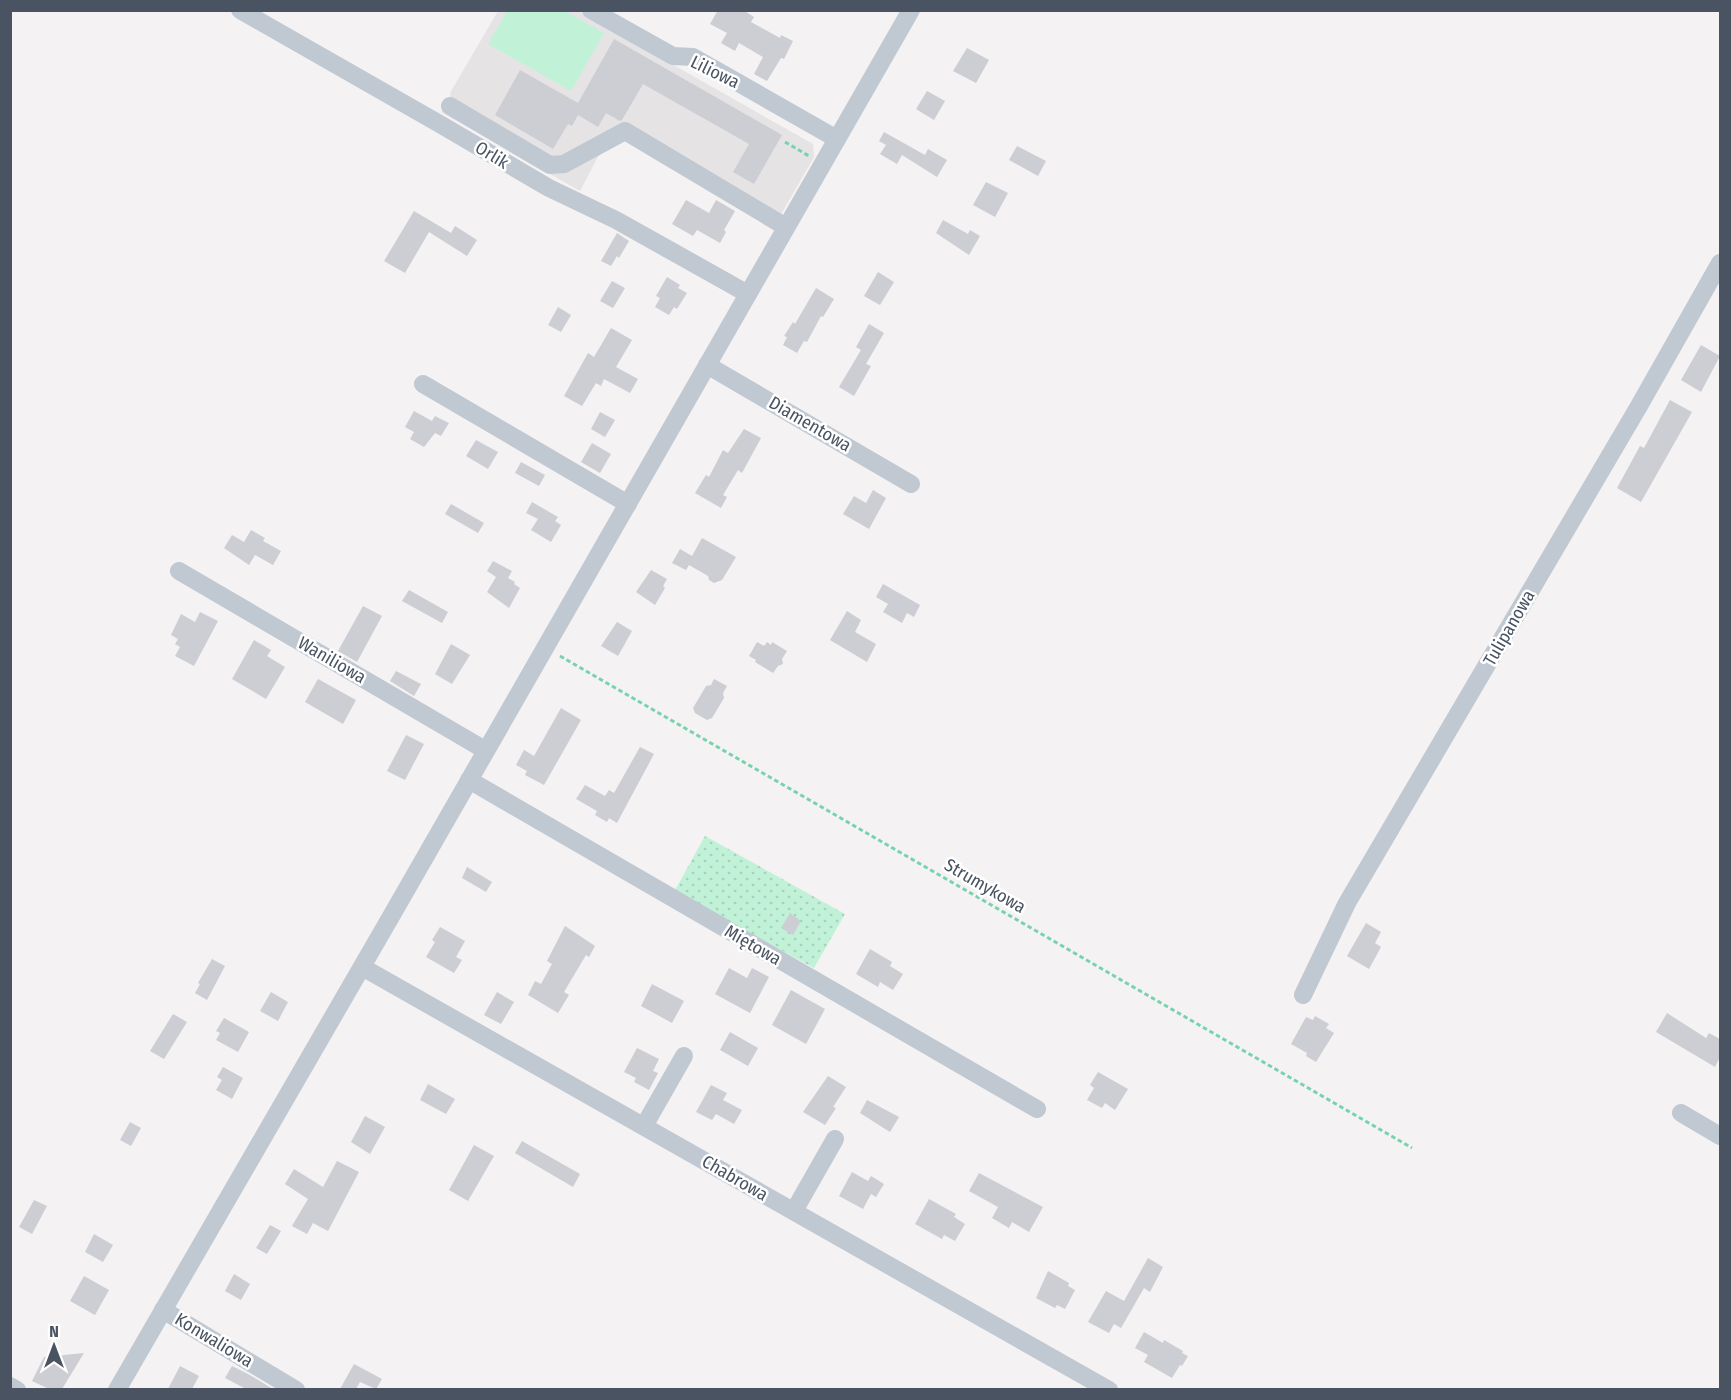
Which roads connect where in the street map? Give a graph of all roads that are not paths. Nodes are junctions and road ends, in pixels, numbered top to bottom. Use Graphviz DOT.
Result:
graph roads {
  1 [pos="240,10"];
  2 [pos="591,10"];
  3 [pos="911,10"];
  4 [pos="450,106"];
  5 [pos="837,139"];
  6 [pos="786,227"];
  7 [pos="1720,263"];
  8 [pos="748,294"];
  9 [pos="707,365"];
  10 [pos="423,384"];
  11 [pos="911,484"];
  12 [pos="628,504"];
  13 [pos="179,571"];
  14 [pos="485,750"];
  15 [pos="469,780"];
  16 [pos="362,967"];
  17 [pos="1303,995"];
  18 [pos="684,1056"];
  19 [pos="1037,1109"];
  20 [pos="1681,1113"];
  21 [pos="644,1126"];
  22 [pos="1720,1136"];
  23 [pos="835,1139"];
  24 [pos="794,1211"];
  25 [pos="163,1310"];
  26 [pos="10,1386"];
  27 [pos="17,1389"];
  28 [pos="117,1389"];
  29 [pos="296,1389"];
  30 [pos="1109,1389"];
  1 -- 8 [label="street, Orlik"];
  2 -- 5 [label="street, Liliowa"];
  3 -- 5 [label="street"];
  4 -- 6 [label="street"];
  5 -- 6 [label="street"];
  6 -- 8 [label="street"];
  7 -- 17 [label="street, Tulipanowa"];
  8 -- 9 [label="street"];
  9 -- 11 [label="street, Diamentowa"];
  9 -- 12 [label="street"];
  10 -- 12 [label="street"];
  12 -- 14 [label="street"];
  13 -- 14 [label="street, Waniliowa"];
  14 -- 15 [label="street"];
  15 -- 16 [label="street"];
  15 -- 19 [label="street, Miętowa"];
  16 -- 21 [label="street, Chabrowa"];
  16 -- 25 [label="street"];
  18 -- 21 [label="street"];
  20 -- 22 [label="street"];
  21 -- 24 [label="street, Chabrowa"];
  23 -- 24 [label="street"];
  24 -- 30 [label="street, Chabrowa"];
  25 -- 28 [label="street"];
  25 -- 29 [label="street, Konwaliowa"];
  26 -- 27 [label="street"];
}
